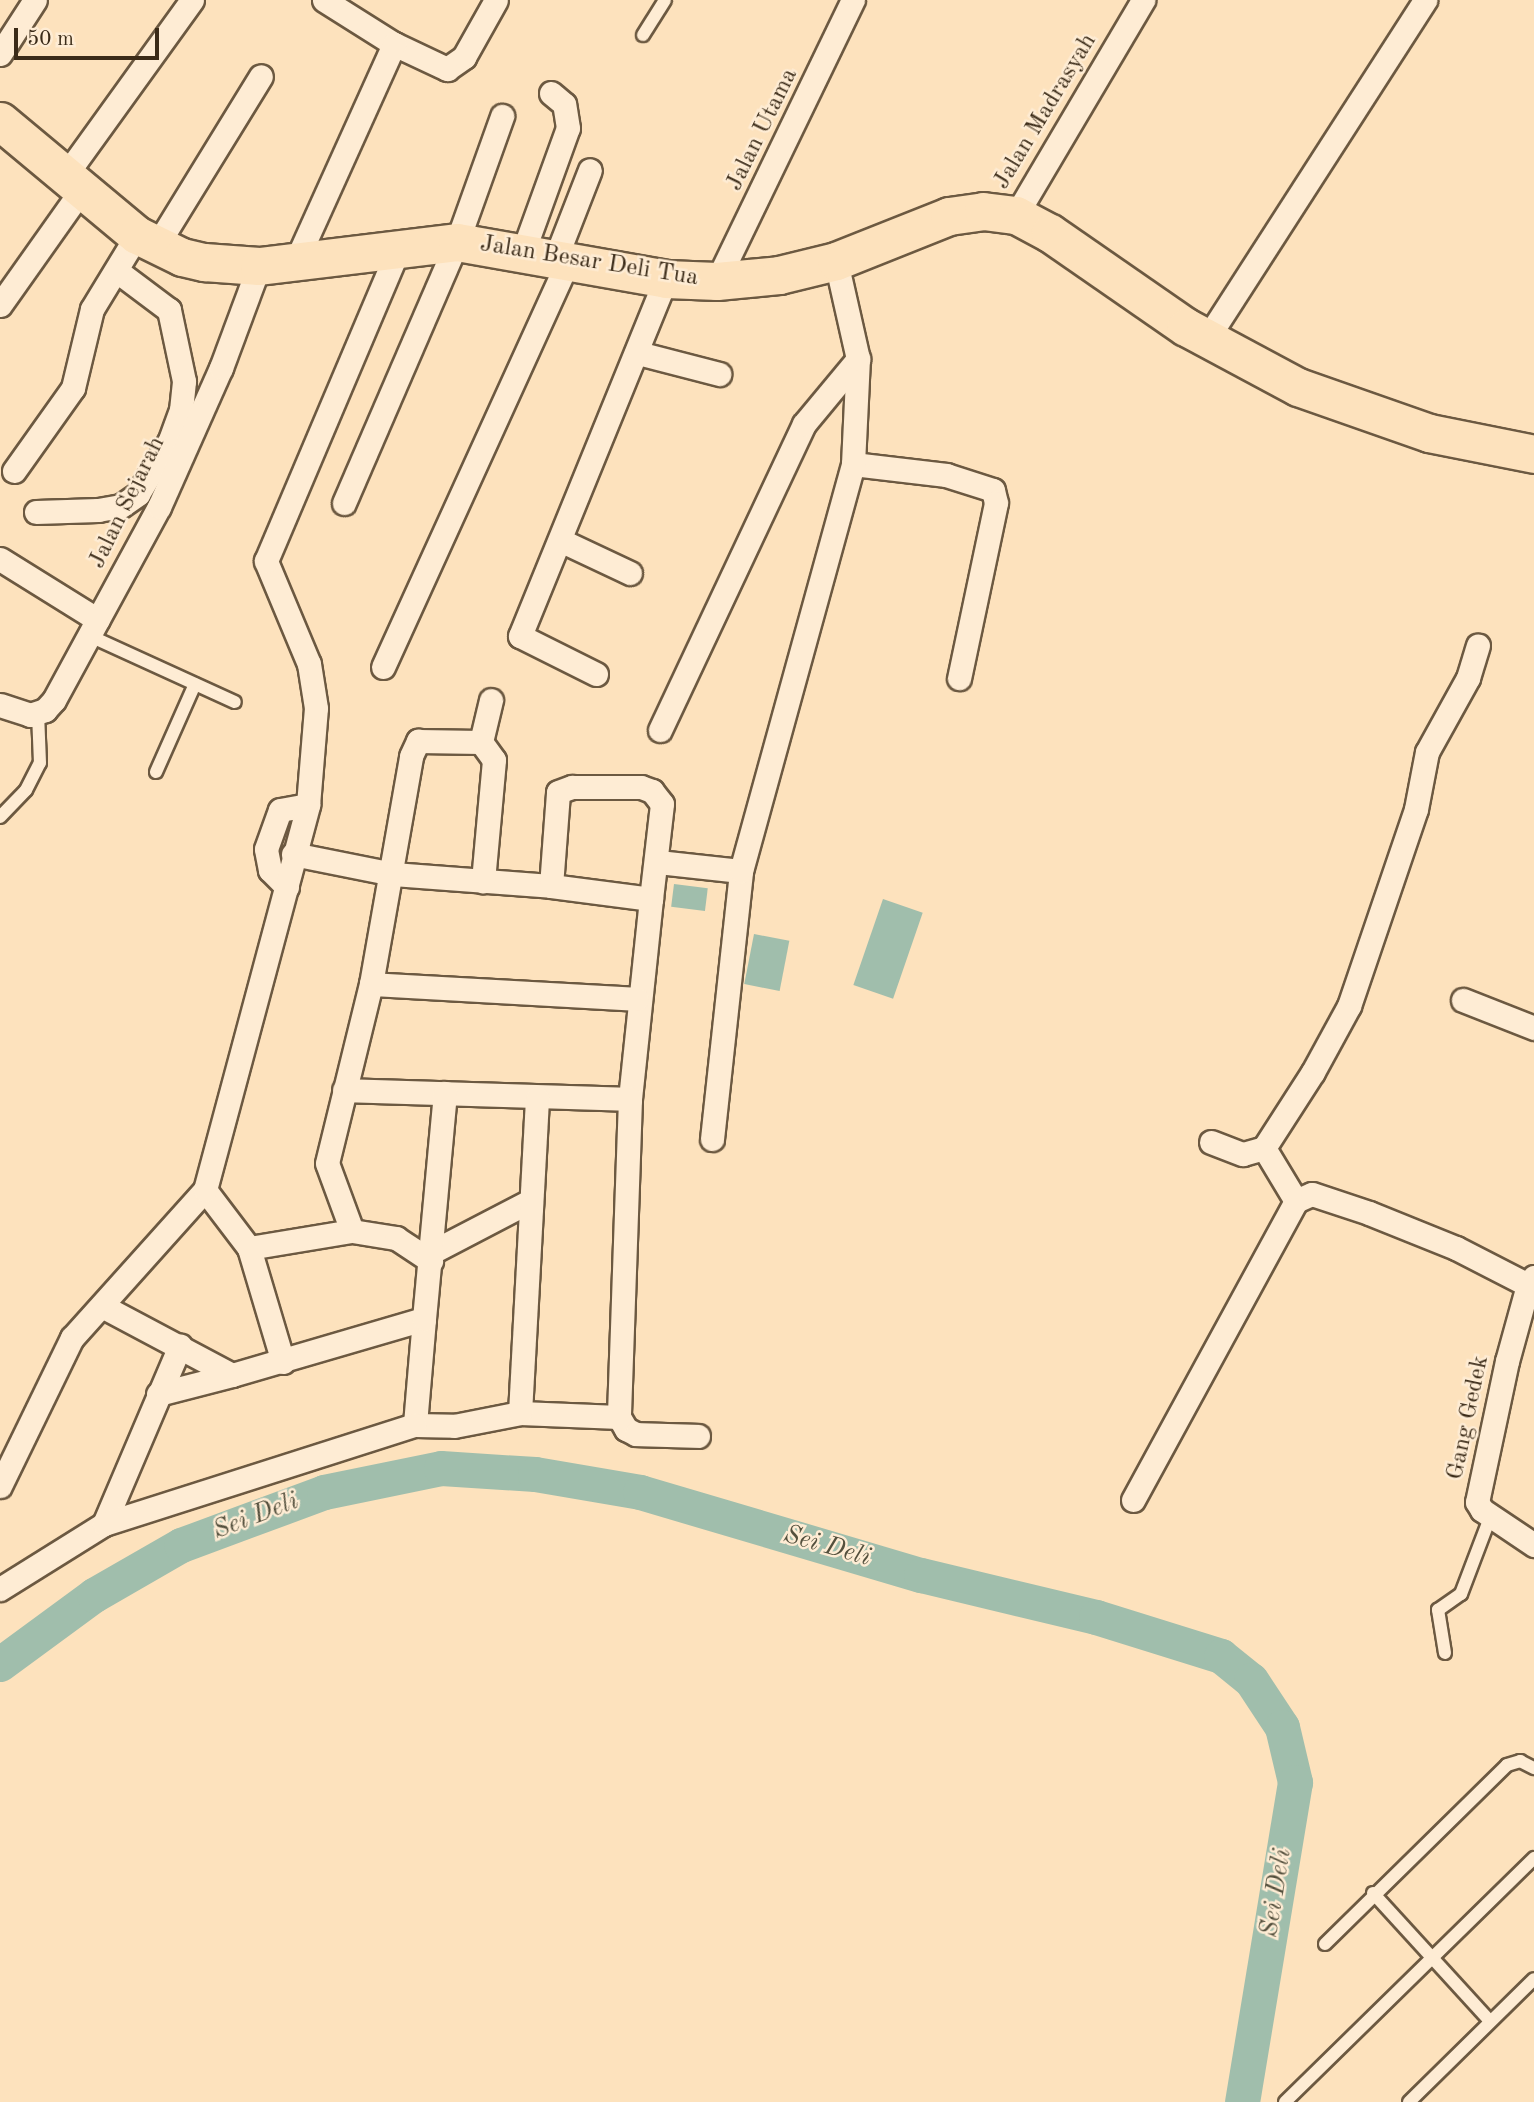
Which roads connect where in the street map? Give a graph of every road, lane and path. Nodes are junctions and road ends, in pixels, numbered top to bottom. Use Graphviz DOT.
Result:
graph roads {
  1 [pos="35,0"];
  2 [pos="192,0"];
  3 [pos="324,0"];
  4 [pos="496,0"];
  5 [pos="665,0"];
  6 [pos="852,0"];
  7 [pos="1143,0"];
  8 [pos="1425,0"];
  9 [pos="643,35"];
  10 [pos="394,44"];
  11 [pos="0,54"];
  12 [pos="261,76"];
  13 [pos="551,93"];
  14 [pos="502,116"];
  15 [pos="0,121"];
  16 [pos="590,170"];
  17 [pos="74,183"];
  18 [pos="1016,215"];
  19 [pos="147,240"];
  20 [pos="457,242"];
  21 [pos="398,247"];
  22 [pos="549,257"];
  23 [pos="297,259"];
  24 [pos="836,261"];
  25 [pos="259,266"];
  26 [pos="117,271"];
  27 [pos="666,279"];
  28 [pos="717,281"];
  29 [pos="0,305"];
  30 [pos="1208,337"];
  31 [pos="638,353"];
  32 [pos="858,359"];
  33 [pos="719,374"];
  34 [pos="1534,454"];
  35 [pos="853,464"];
  36 [pos="14,471"];
  37 [pos="344,503"];
  38 [pos="36,512"];
  39 [pos="562,541"];
  40 [pos="0,559"];
  41 [pos="630,573"];
  42 [pos="94,628"];
  43 [pos="1478,645"];
  44 [pos="383,667"];
  45 [pos="596,674"];
  46 [pos="959,678"];
  47 [pos="195,684"];
  48 [pos="491,700"];
  49 [pos="235,702"];
  50 [pos="0,705"];
  51 [pos="38,713"];
  52 [pos="660,730"];
  53 [pos="481,743"];
  54 [pos="156,772"];
  55 [pos="308,804"];
  56 [pos="0,817"];
  57 [pos="293,854"];
  58 [pos="657,862"];
  59 [pos="741,871"];
  60 [pos="393,874"];
  61 [pos="483,882"];
  62 [pos="551,886"];
  63 [pos="287,887"];
  64 [pos="651,900"];
  65 [pos="371,984"];
  66 [pos="637,999"];
  67 [pos="1463,1000"];
  68 [pos="1534,1028"];
  69 [pos="344,1090"];
  70 [pos="445,1093"];
  71 [pos="537,1098"];
  72 [pos="630,1099"];
  73 [pos="712,1139"];
  74 [pos="1211,1142"];
  75 [pos="1264,1148"];
  76 [pos="205,1190"];
  77 [pos="1296,1200"];
  78 [pos="528,1202"];
  79 [pos="352,1231"];
  80 [pos="249,1248"];
  81 [pos="431,1257"];
  82 [pos="1531,1281"];
  83 [pos="102,1306"];
  84 [pos="424,1319"];
  85 [pos="180,1346"];
  86 [pos="283,1362"];
  87 [pos="232,1375"];
  88 [pos="158,1394"];
  89 [pos="520,1413"];
  90 [pos="619,1417"];
  91 [pos="415,1425"];
  92 [pos="698,1436"];
  93 [pos="0,1486"];
  94 [pos="1133,1500"];
  95 [pos="1491,1515"];
  96 [pos="104,1524"];
  97 [pos="1534,1545"];
  98 [pos="0,1589"];
  99 [pos="1445,1653"];
  100 [pos="1534,1768"];
  101 [pos="1534,1858"];
  102 [pos="1373,1893"];
  103 [pos="1325,1944"];
  104 [pos="1432,1959"];
  105 [pos="1534,1979"];
  106 [pos="1489,2021"];
  107 [pos="1285,2102"];
  108 [pos="1409,2102"];
  1 -- 11 [label="street"];
  2 -- 17 [label="street"];
  3 -- 10 [label="street"];
  4 -- 10 [label="street"];
  5 -- 9 [label="lane"];
  6 -- 28 [label="street, Jalan Utama"];
  7 -- 18 [label="street, Jalan Madrasyah"];
  8 -- 30 [label="street"];
  10 -- 23 [label="street"];
  12 -- 19 [label="street"];
  13 -- 22 [label="street"];
  14 -- 20 [label="street"];
  15 -- 17 [label="main road, Jalan Besar Deli Tua"];
  16 -- 22 [label="street"];
  17 -- 19 [label="main road, Jalan Besar Deli Tua"];
  17 -- 29 [label="street"];
  18 -- 24 [label="main road, Jalan Besar Deli Tua"];
  18 -- 30 [label="main road, Jalan Besar Deli Tua"];
  19 -- 25 [label="main road, Jalan Besar Deli Tua"];
  19 -- 26 [label="street"];
  20 -- 21 [label="main road, Jalan Besar Deli Tua"];
  20 -- 22 [label="main road, Jalan Besar Deli Tua"];
  20 -- 37 [label="street"];
  21 -- 23 [label="main road, Jalan Besar Deli Tua"];
  21 -- 55 [label="street"];
  22 -- 27 [label="main road, Jalan Besar Deli Tua"];
  22 -- 44 [label="street"];
  23 -- 25 [label="main road, Jalan Besar Deli Tua"];
  24 -- 28 [label="main road, Jalan Besar Deli Tua"];
  24 -- 32 [label="street"];
  25 -- 42 [label="street, Jalan Sejarah"];
  26 -- 36 [label="street"];
  26 -- 38 [label="street"];
  27 -- 28 [label="main road, Jalan Besar Deli Tua"];
  27 -- 31 [label="street"];
  30 -- 34 [label="main road, Jalan Besar Deli Tua"];
  31 -- 33 [label="street"];
  31 -- 39 [label="street"];
  32 -- 35 [label="street"];
  32 -- 52 [label="street"];
  35 -- 46 [label="street"];
  35 -- 59 [label="street"];
  39 -- 41 [label="street"];
  39 -- 45 [label="street"];
  40 -- 42 [label="street"];
  42 -- 47 [label="lane"];
  42 -- 51 [label="street, Jalan Sejarah"];
  43 -- 75 [label="street"];
  47 -- 49 [label="lane"];
  47 -- 54 [label="lane"];
  48 -- 53 [label="street"];
  50 -- 51 [label="street"];
  51 -- 56 [label="lane"];
  53 -- 60 [label="street"];
  53 -- 61 [label="street"];
  55 -- 57 [label="street"];
  55 -- 63 [label="street"];
  57 -- 60 [label="street"];
  57 -- 63 [label="street"];
  58 -- 59 [label="street"];
  58 -- 62 [label="street"];
  58 -- 64 [label="street"];
  59 -- 73 [label="street"];
  60 -- 61 [label="street"];
  60 -- 65 [label="street"];
  61 -- 62 [label="street"];
  62 -- 64 [label="street"];
  63 -- 76 [label="street"];
  64 -- 66 [label="street"];
  65 -- 66 [label="street"];
  65 -- 69 [label="street"];
  66 -- 72 [label="street"];
  67 -- 68 [label="street"];
  69 -- 70 [label="street"];
  69 -- 79 [label="street"];
  70 -- 71 [label="street"];
  70 -- 81 [label="street"];
  71 -- 72 [label="street"];
  71 -- 78 [label="street"];
  72 -- 90 [label="street"];
  74 -- 75 [label="street"];
  75 -- 77 [label="street"];
  76 -- 80 [label="street"];
  76 -- 83 [label="street"];
  77 -- 82 [label="street"];
  77 -- 94 [label="street"];
  78 -- 81 [label="street"];
  78 -- 89 [label="street"];
  79 -- 80 [label="street"];
  79 -- 81 [label="street"];
  80 -- 86 [label="street"];
  81 -- 84 [label="street"];
  82 -- 95 [label="street, Gang Gedek"];
  83 -- 85 [label="street"];
  83 -- 93 [label="street"];
  84 -- 86 [label="street"];
  84 -- 91 [label="street"];
  85 -- 87 [label="street"];
  85 -- 88 [label="street"];
  86 -- 87 [label="street"];
  87 -- 88 [label="street"];
  88 -- 96 [label="street"];
  89 -- 90 [label="street"];
  89 -- 91 [label="street"];
  90 -- 92 [label="street"];
  91 -- 96 [label="street"];
  95 -- 97 [label="street"];
  95 -- 99 [label="lane"];
  96 -- 98 [label="street"];
  100 -- 102 [label="lane"];
  101 -- 104 [label="lane"];
  102 -- 103 [label="lane"];
  102 -- 104 [label="lane"];
  104 -- 106 [label="lane"];
  104 -- 107 [label="lane"];
  105 -- 106 [label="lane"];
  106 -- 108 [label="lane"];
}
